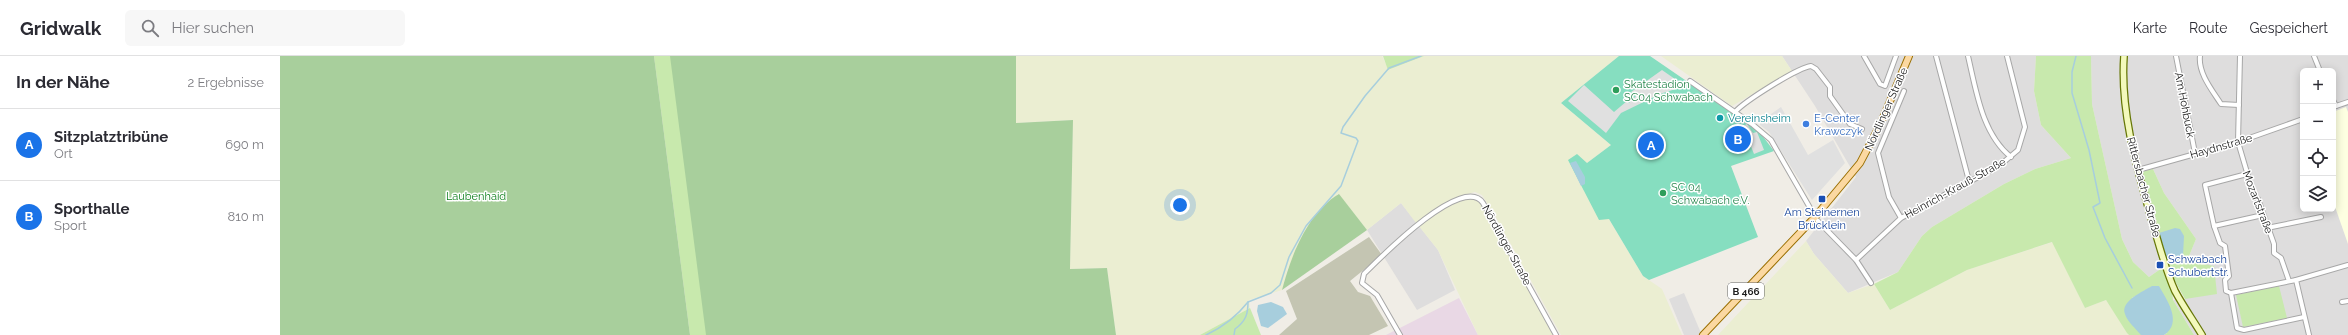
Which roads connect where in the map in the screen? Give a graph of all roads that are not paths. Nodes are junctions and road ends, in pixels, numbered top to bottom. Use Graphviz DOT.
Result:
graph roads {
  1 [pos="1864,56"];
  2 [pos="1896,56"];
  3 [pos="1909,56"];
  4 [pos="1936,56"];
  5 [pos="1968,56"];
  6 [pos="2007,56"];
  7 [pos="2124,56"];
  8 [pos="2176,56"];
  9 [pos="2200,56"];
  10 [pos="2240,56"];
  11 [pos="2314,56"];
  12 [pos="2319,68"];
  13 [pos="1690,81"];
  14 [pos="1904,91"];
  15 [pos="2348,102"];
  16 [pos="2239,105"];
  17 [pos="2336,106"];
  18 [pos="1735,112"];
  19 [pos="2300,121"];
  20 [pos="1862,129"];
  21 [pos="2238,142"];
  22 [pos="2195,153"];
  23 [pos="2011,156"];
  24 [pos="2138,170"];
  25 [pos="2247,174"];
  26 [pos="1969,181"];
  27 [pos="2263,215"];
  28 [pos="1814,217"];
  29 [pos="2321,217"];
  30 [pos="1901,218"];
  31 [pos="2214,226"];
  32 [pos="2267,228"];
  33 [pos="1856,260"];
  34 [pos="2348,265"];
  35 [pos="2296,280"];
  36 [pos="2288,281"];
  37 [pos="1871,283"];
  38 [pos="2231,293"];
  39 [pos="2348,301"];
  40 [pos="2342,302"];
  41 [pos="2304,317"];
  42 [pos="1400,335"];
  43 [pos="1556,335"];
  44 [pos="1703,335"];
  45 [pos="2202,335"];
  46 [pos="2308,335"];
  1 -- 2 [label="street, Nördlinger Straße"];
  3 -- 28 [label="main road, Nördlinger Straße / B 466"];
  4 -- 26 [label="street"];
  5 -- 23 [label="street"];
  6 -- 23 [label="street, Heinrich-Krauß-Straße"];
  7 -- 24 [label="main road, Rittersbacher Straße"];
  8 -- 22 [label="street, Am Hohbuck"];
  9 -- 16 [label="street"];
  10 -- 16 [label="street, Mozartstraße"];
  11 -- 12 [label="street"];
  13 -- 18 [label="street"];
  14 -- 30 [label="street"];
  15 -- 17 [label="street"];
  16 -- 21 [label="street, Mozartstraße"];
  18 -- 20 [label="street"];
  18 -- 28 [label="street"];
  19 -- 21 [label="street, Haydnstraße"];
  21 -- 22 [label="street, Haydnstraße"];
  21 -- 25 [label="street, Mozartstraße"];
  22 -- 24 [label="street, Haydnstraße"];
  23 -- 26 [label="street, Heinrich-Krauß-Straße"];
  24 -- 45 [label="main road, Rittersbacher Straße"];
  25 -- 27 [label="street, Mozartstraße"];
  25 -- 31 [label="street"];
  26 -- 30 [label="street, Heinrich-Krauß-Straße"];
  27 -- 31 [label="street"];
  27 -- 32 [label="street, Mozartstraße"];
  28 -- 33 [label="street"];
  28 -- 44 [label="main road, Nördlinger Straße / B 466"];
  29 -- 32 [label="street"];
  30 -- 33 [label="street, Heinrich-Krauß-Straße"];
  31 -- 38 [label="street"];
  32 -- 36 [label="street, Mozartstraße"];
  33 -- 37 [label="street"];
  34 -- 35 [label="street"];
  35 -- 36 [label="street"];
  35 -- 41 [label="street"];
  36 -- 38 [label="street"];
  38 -- 41 [label="street"];
  39 -- 40 [label="street"];
  41 -- 46 [label="street"];
  42 -- 43 [label="street, Nördlinger Straße"];
}
